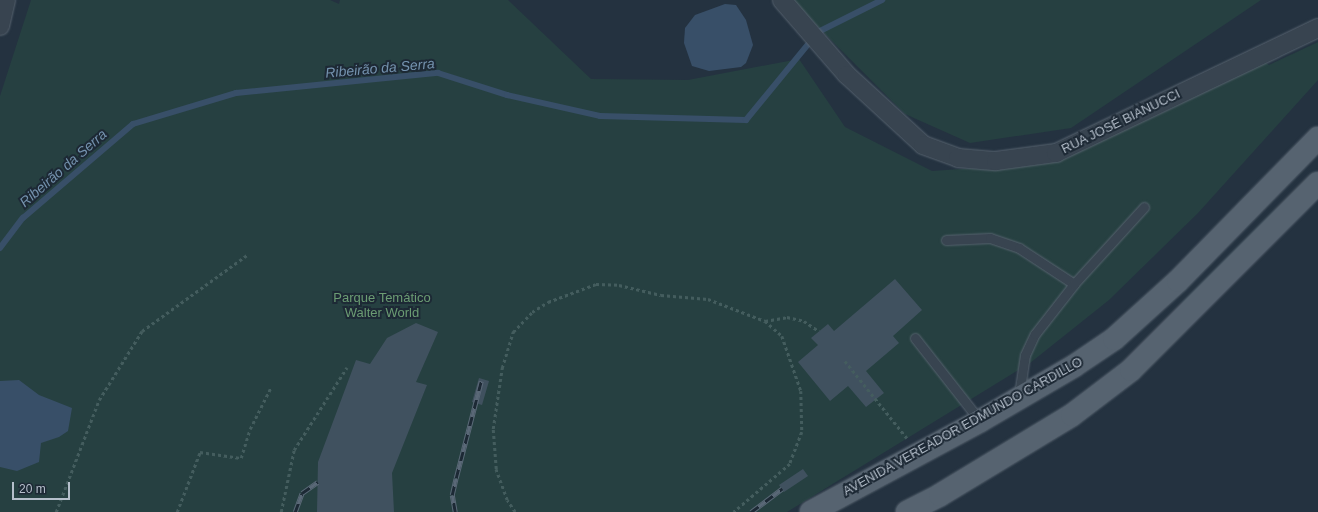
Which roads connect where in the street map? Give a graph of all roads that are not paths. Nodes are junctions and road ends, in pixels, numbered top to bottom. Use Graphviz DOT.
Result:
graph roads {
  1 [pos="6,0"];
  2 [pos="782,0"];
  3 [pos="0,26"];
  4 [pos="1318,28"];
  5 [pos="1318,138"];
  6 [pos="1318,183"];
  7 [pos="1144,207"];
  8 [pos="946,240"];
  9 [pos="1074,284"];
  10 [pos="915,338"];
  11 [pos="1018,399"];
  12 [pos="980,421"];
  13 [pos="811,512"];
  14 [pos="907,512"];
  1 -- 3 [label="street"];
  2 -- 4 [label="street, RUA JOSÉ BIANUCCI"];
  5 -- 11 [label="main road, AVENIDA VEREADOR EDMUNDO CARDILLO"];
  6 -- 14 [label="main road"];
  7 -- 9 [label="lane"];
  8 -- 9 [label="lane"];
  9 -- 11 [label="lane"];
  10 -- 12 [label="lane"];
  11 -- 12 [label="main road, AVENIDA VEREADOR EDMUNDO CARDILLO"];
  12 -- 13 [label="main road, AVENIDA VEREADOR EDMUNDO CARDILLO"];
}
